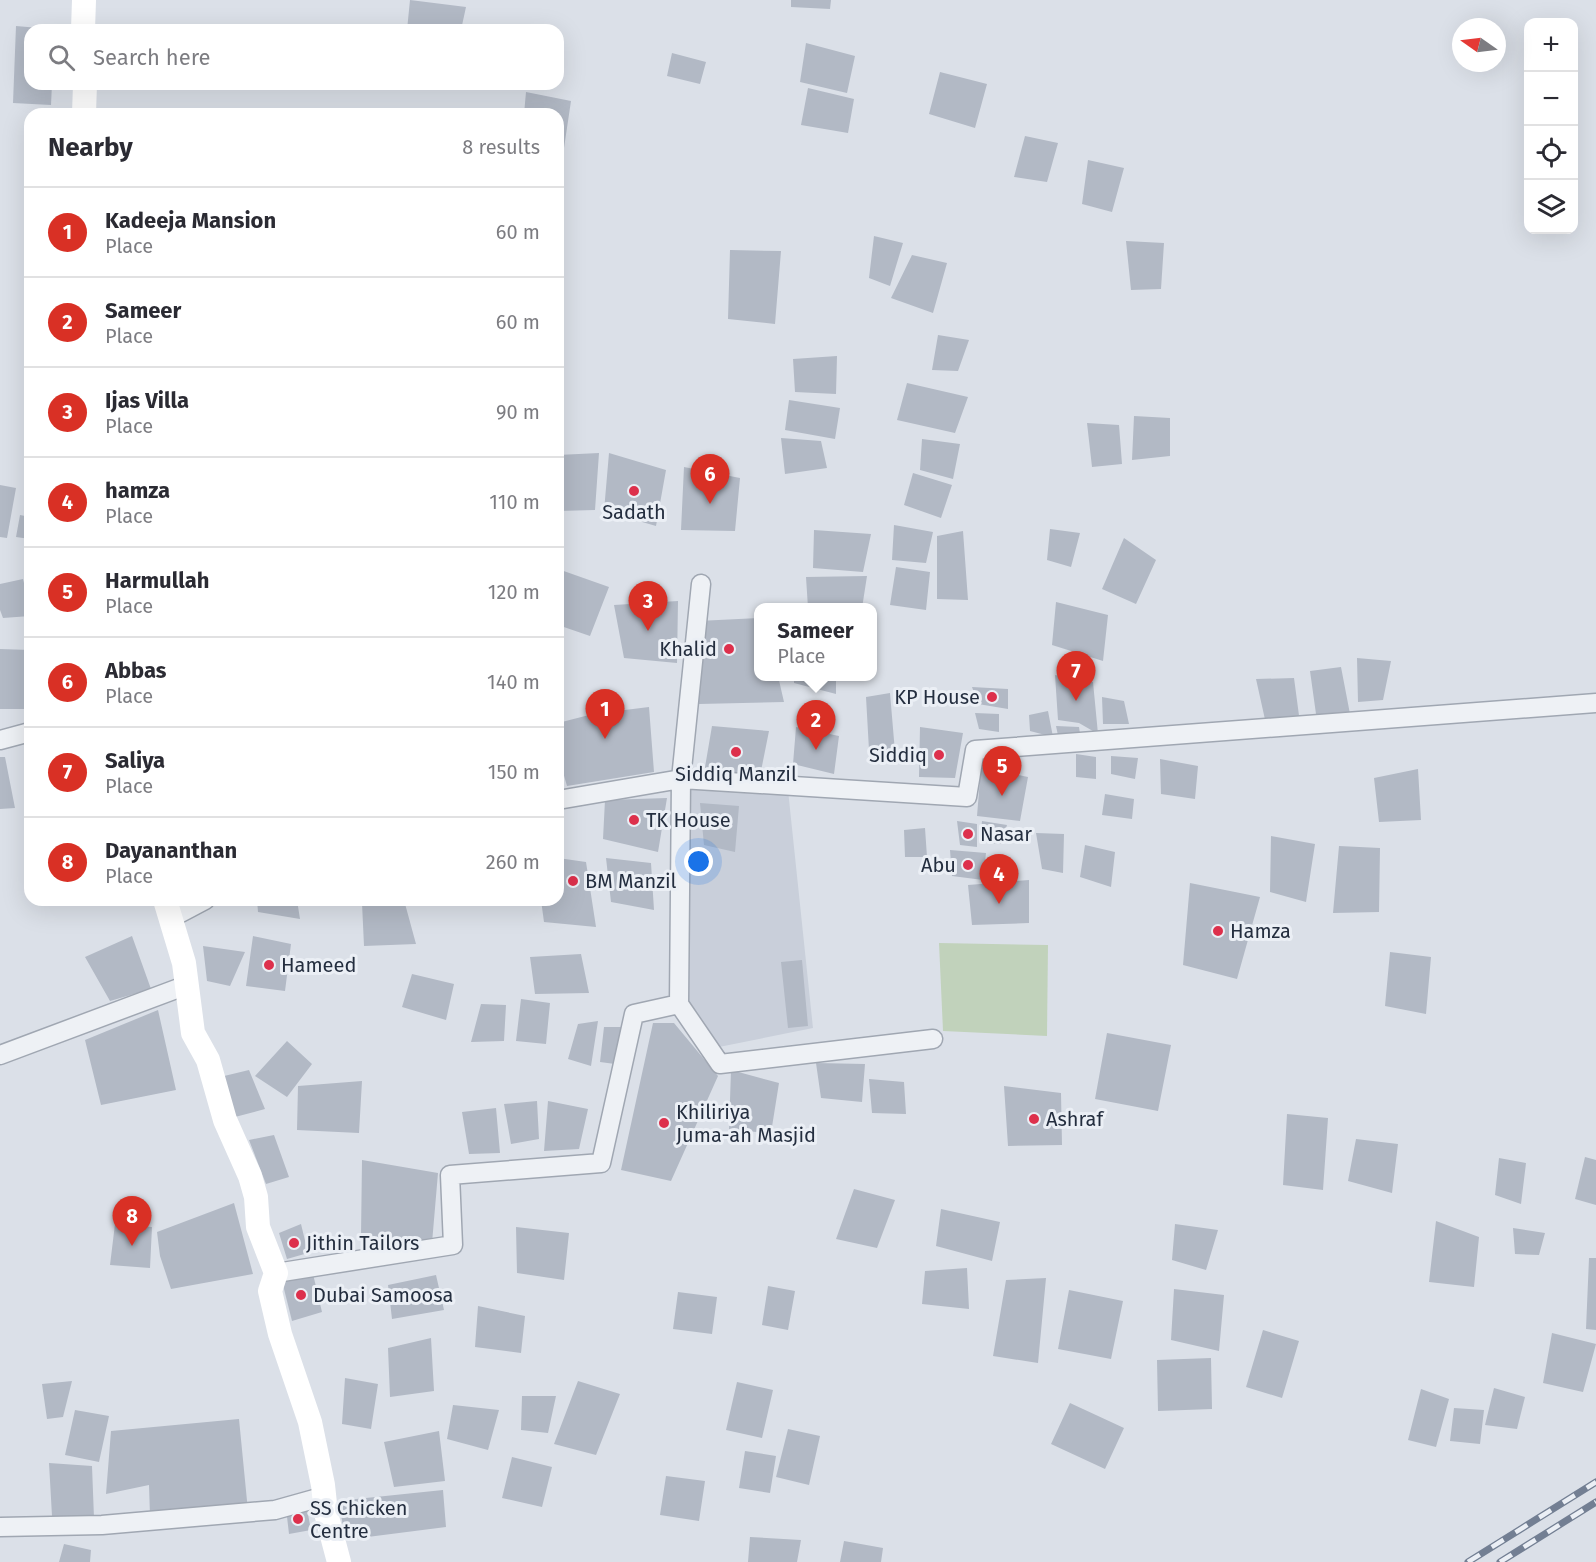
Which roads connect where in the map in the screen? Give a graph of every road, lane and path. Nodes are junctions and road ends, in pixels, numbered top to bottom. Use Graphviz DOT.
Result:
graph roads {
  1 [pos="84,0"];
  2 [pos="83,24"];
  3 [pos="85,90"];
  4 [pos="84,108"];
  5 [pos="701,584"];
  6 [pos="1596,703"];
  7 [pos="24,734"];
  8 [pos="0,740"];
  9 [pos="681,779"];
  10 [pos="564,799"];
  11 [pos="168,909"];
  12 [pos="187,985"];
  13 [pos="680,1004"];
  14 [pos="933,1039"];
  15 [pos="0,1055"];
  16 [pos="276,1273"];
  17 [pos="324,1496"];
  18 [pos="0,1527"];
  19 [pos="339,1562"];
  1 -- 2 [label="main road"];
  3 -- 4 [label="main road"];
  5 -- 9 [label="street"];
  6 -- 9 [label="street"];
  7 -- 8 [label="street"];
  9 -- 10 [label="street"];
  9 -- 13 [label="street"];
  11 -- 12 [label="main road"];
  12 -- 15 [label="street"];
  12 -- 16 [label="main road"];
  13 -- 14 [label="street"];
  13 -- 16 [label="street"];
  16 -- 17 [label="main road"];
  17 -- 18 [label="street"];
  17 -- 19 [label="main road"];
}
